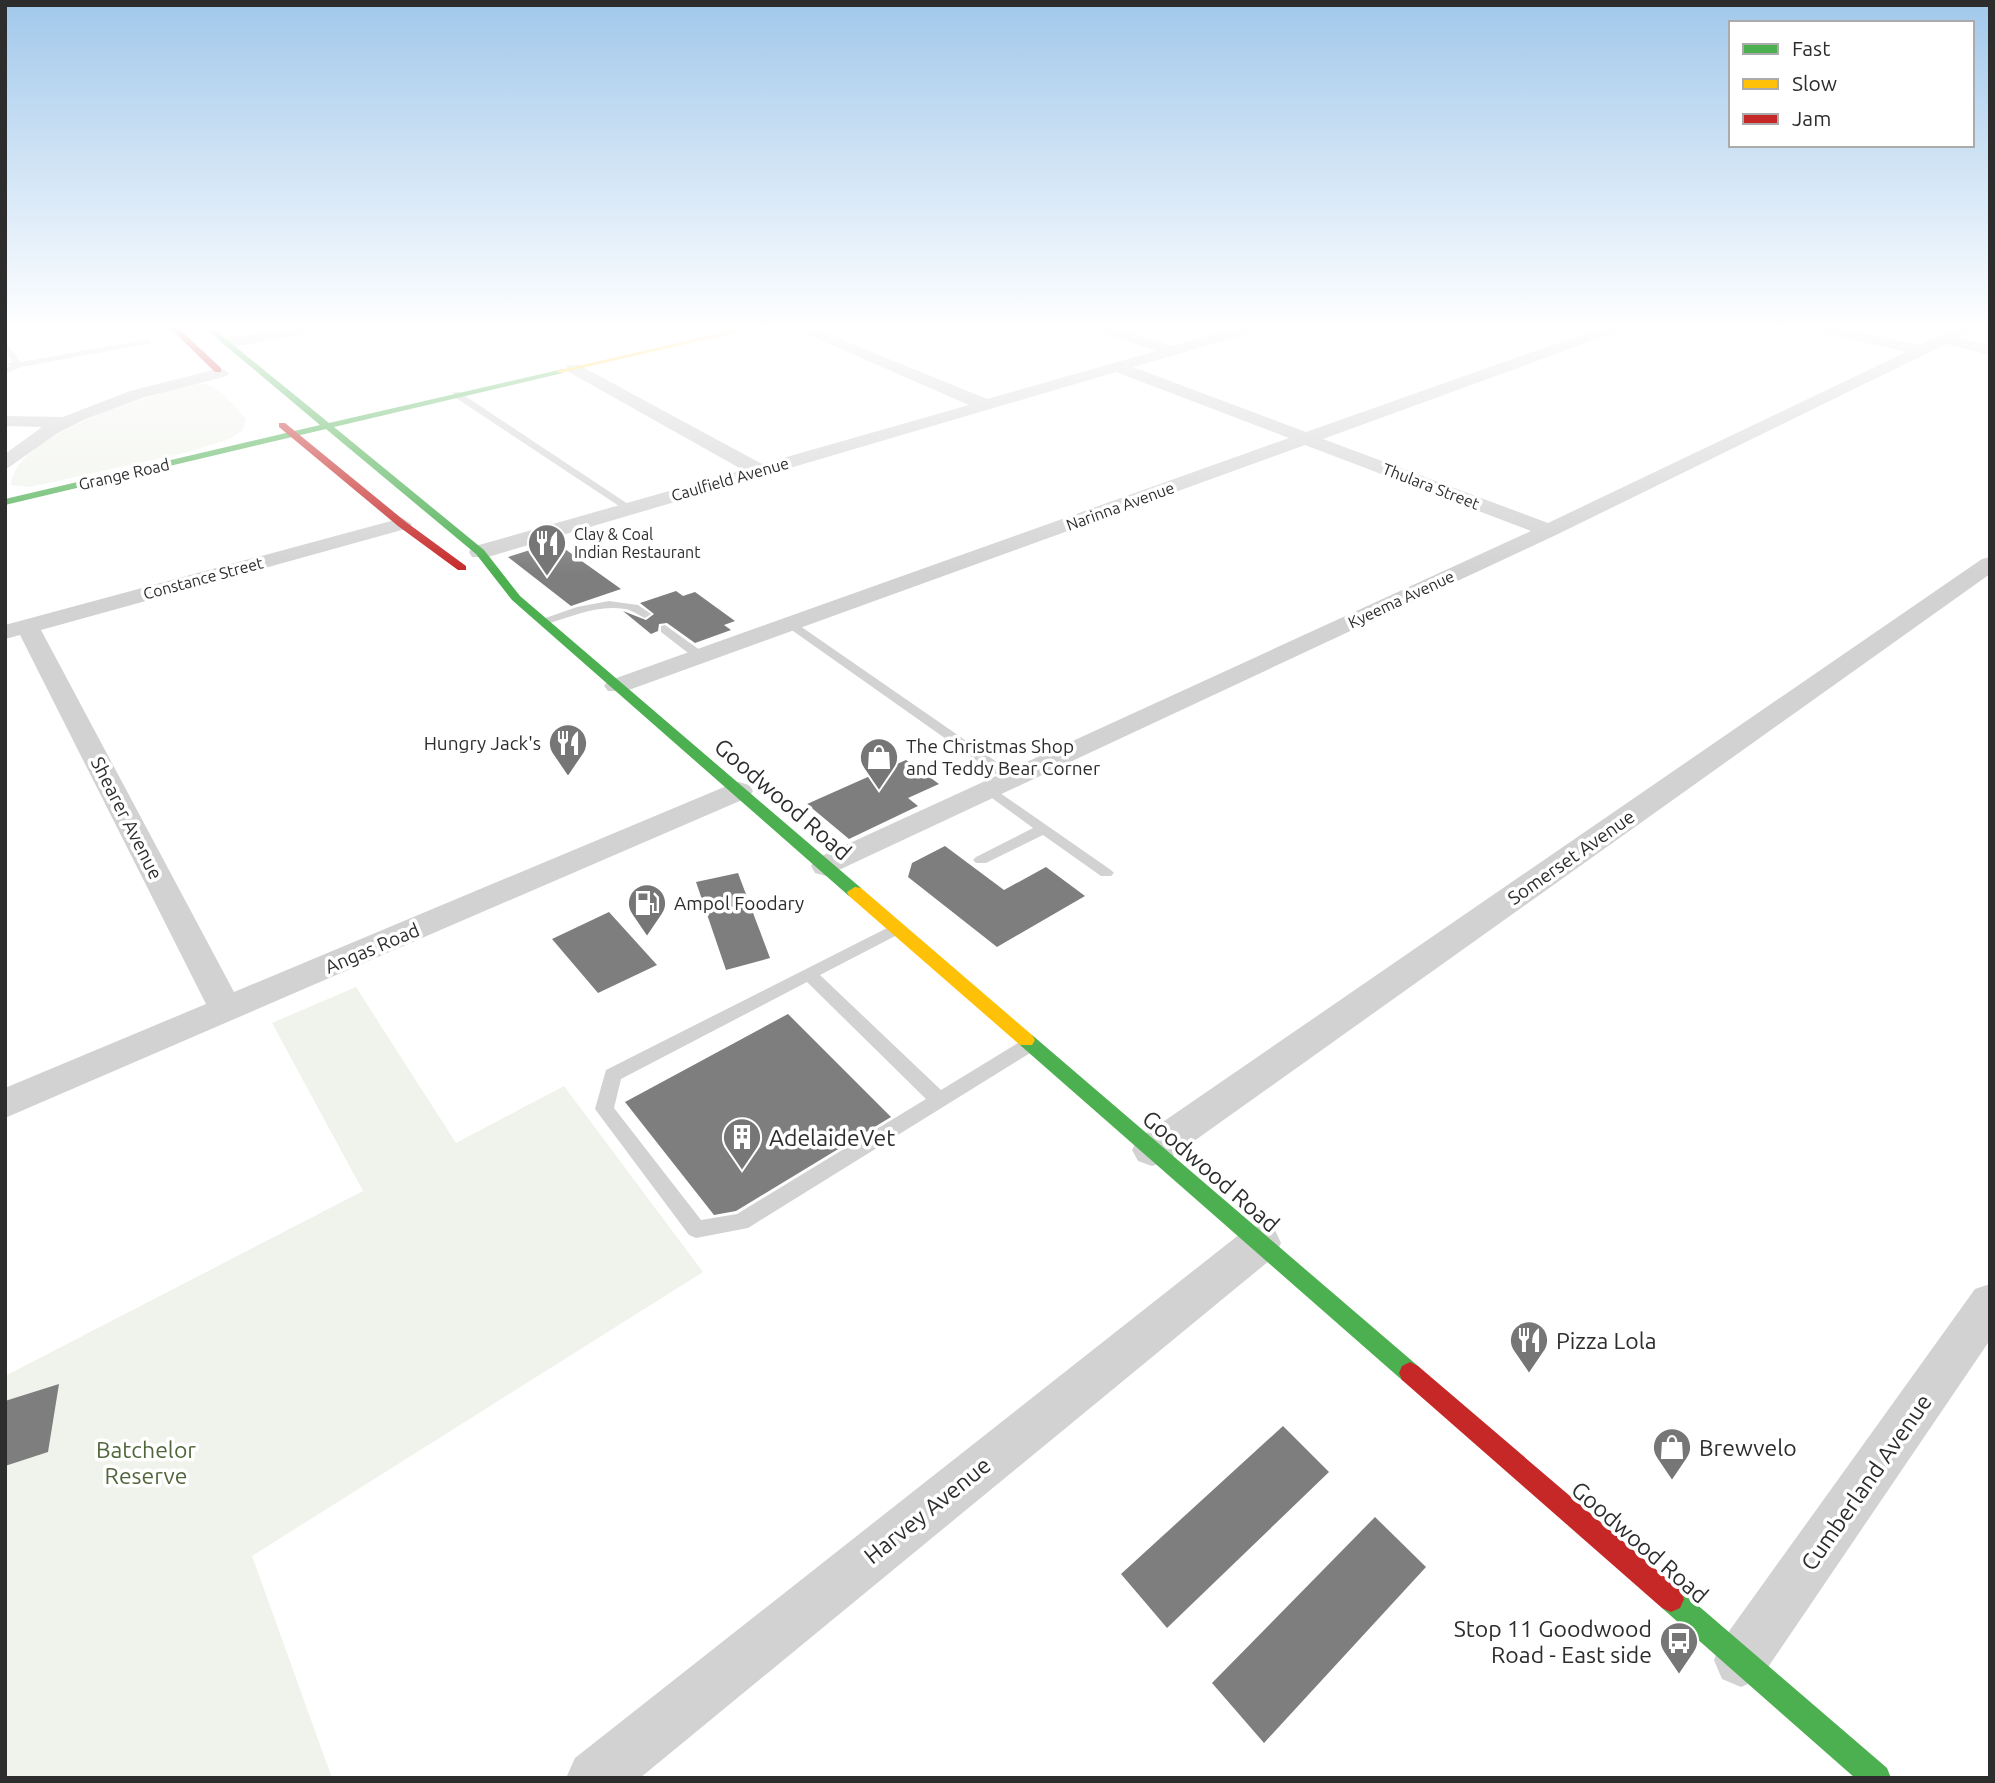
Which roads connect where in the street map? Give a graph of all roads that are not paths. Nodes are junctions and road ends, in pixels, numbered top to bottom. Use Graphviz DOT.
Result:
graph roads {
  1 [pos="103,408"];
  2 [pos="304,408"];
  3 [pos="395,408"];
  4 [pos="478,408"];
  5 [pos="646,408"];
  6 [pos="974,408"];
  7 [pos="1226,408"];
  8 [pos="1391,408"];
  9 [pos="1800,408"];
  10 [pos="5,421"];
  11 [pos="69,422"];
  12 [pos="323,425"];
  13 [pos="5,433"];
  14 [pos="292,433"];
  15 [pos="46,434"];
  16 [pos="1307,439"];
  17 [pos="184,459"];
  18 [pos="327,463"];
  19 [pos="5,464"];
  20 [pos="758,470"];
  21 [pos="117,475"];
  22 [pos="8,499"];
  23 [pos="629,508"];
  24 [pos="402,524"];
  25 [pos="1549,531"];
  26 [pos="480,552"];
  27 [pos="1990,564"];
  28 [pos="516,598"];
  29 [pos="645,614"];
  30 [pos="543,621"];
  31 [pos="790,623"];
  32 [pos="16,629"];
  33 [pos="665,629"];
  34 [pos="700,656"];
  35 [pos="617,686"];
  36 [pos="1013,779"];
  37 [pos="990,790"];
  38 [pos="739,791"];
  39 [pos="1043,829"];
  40 [pos="981,860"];
  41 [pos="826,866"];
  42 [pos="1106,873"];
  43 [pos="897,928"];
  44 [pos="809,974"];
  45 [pos="226,1010"];
  46 [pos="1031,1044"];
  47 [pos="939,1100"];
  48 [pos="5,1104"];
  49 [pos="1152,1150"];
  50 [pos="1260,1243"];
  51 [pos="1990,1303"];
  52 [pos="1741,1660"];
  53 [pos="595,1778"];
  54 [pos="1877,1778"];
  1 -- 11 [label="street"];
  2 -- 12 [label="main road, Goodwood Road"];
  3 -- 12 [label="main road, Grange Road"];
  4 -- 23 [label="lane"];
  5 -- 20 [label="street"];
  6 -- 20 [label="street, Caulfield Avenue"];
  7 -- 16 [label="street, Thulara Street"];
  8 -- 16 [label="street, Narinna Avenue"];
  9 -- 25 [label="street, Kyeema Avenue"];
  10 -- 11 [label="street"];
  11 -- 15 [label="street"];
  12 -- 14 [label="main road, Grange Road"];
  12 -- 26 [label="main road, Goodwood Road"];
  13 -- 15 [label="street"];
  14 -- 17 [label="main road, Grange Road"];
  14 -- 17 [label="main road, Goodwood Road"];
  14 -- 18 [label="main road, Goodwood Road"];
  15 -- 19 [label="street"];
  16 -- 25 [label="street, Thulara Street"];
  16 -- 31 [label="street, Narinna Avenue"];
  17 -- 21 [label="main road, Grange Road"];
  18 -- 21 [label="main road"];
  18 -- 24 [label="main road, Goodwood Road"];
  20 -- 23 [label="street, Caulfield Avenue"];
  21 -- 22 [label="main road, Grange Road"];
  23 -- 26 [label="street, Caulfield Avenue"];
  24 -- 28 [label="main road, Goodwood Road"];
  24 -- 32 [label="street, Constance Street"];
  25 -- 36 [label="street, Kyeema Avenue"];
  26 -- 28 [label="main road, Goodwood Road"];
  27 -- 49 [label="street, Somerset Avenue"];
  28 -- 30 [label="main road, Goodwood Road"];
  29 -- 30 [label="lane"];
  30 -- 35 [label="main road, Goodwood Road"];
  31 -- 34 [label="street, Narinna Avenue"];
  31 -- 36 [label="lane"];
  32 -- 45 [label="street, Shearer Avenue"];
  33 -- 34 [label="lane"];
  34 -- 35 [label="street, Narinna Avenue"];
  35 -- 38 [label="main road, Goodwood Road"];
  36 -- 37 [label="street, Kyeema Avenue"];
  37 -- 39 [label="lane"];
  37 -- 41 [label="street, Kyeema Avenue"];
  38 -- 41 [label="main road, Goodwood Road"];
  38 -- 45 [label="street, Angas Road"];
  39 -- 40 [label="lane"];
  39 -- 42 [label="lane"];
  41 -- 43 [label="main road, Goodwood Road"];
  43 -- 44 [label="lane"];
  43 -- 46 [label="main road, Goodwood Road"];
  44 -- 47 [label="lane"];
  44 -- 47 [label="lane"];
  45 -- 48 [label="street, Angas Road"];
  46 -- 47 [label="lane"];
  46 -- 49 [label="main road, Goodwood Road"];
  49 -- 50 [label="main road, Goodwood Road"];
  50 -- 52 [label="main road, Goodwood Road"];
  50 -- 53 [label="street, Harvey Avenue"];
  51 -- 52 [label="street, Cumberland Avenue"];
  52 -- 54 [label="main road, Goodwood Road"];
}
